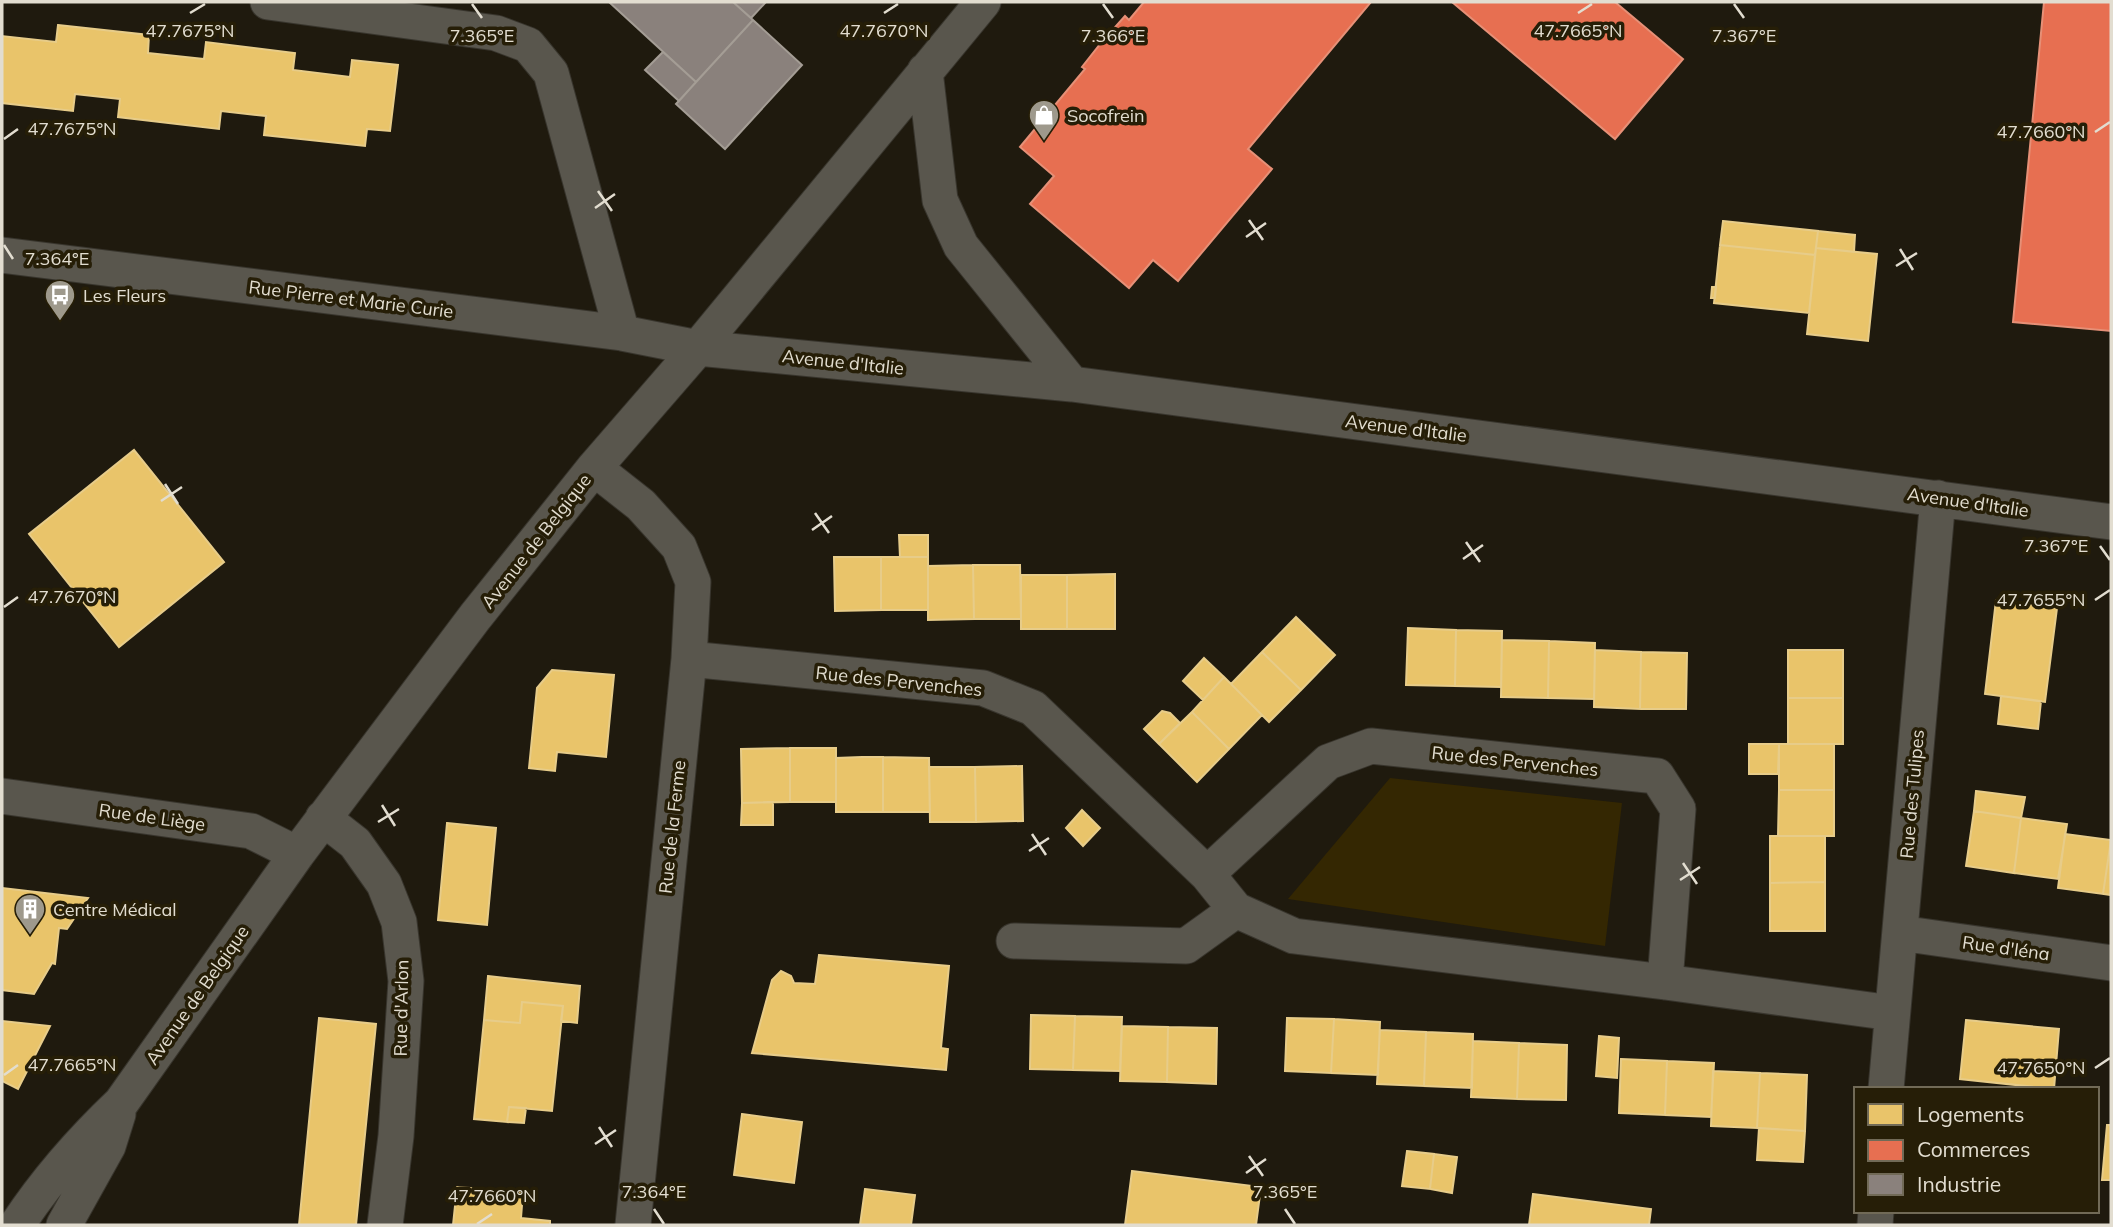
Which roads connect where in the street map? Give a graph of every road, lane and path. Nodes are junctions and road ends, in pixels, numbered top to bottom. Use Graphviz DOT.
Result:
graph roads {
  1 [pos="268,2"];
  2 [pos="983,2"];
  3 [pos="925,71"];
  4 [pos="2,255"];
  5 [pos="622,333"];
  6 [pos="698,348"];
  7 [pos="1072,384"];
  8 [pos="594,468"];
  9 [pos="1938,498"];
  10 [pos="2111,522"];
  11 [pos="689,659"];
  12 [pos="2,796"];
  13 [pos="323,818"];
  14 [pos="297,854"];
  15 [pos="1207,874"];
  16 [pos="1236,910"];
  17 [pos="1900,933"];
  18 [pos="1014,941"];
  19 [pos="2111,963"];
  20 [pos="1665,982"];
  21 [pos="1892,1013"];
  22 [pos="1886,1087"];
  23 [pos="121,1104"];
  24 [pos="17,1225"];
  25 [pos="64,1225"];
  26 [pos="385,1225"];
  27 [pos="633,1225"];
  1 -- 5 [label="street"];
  2 -- 3 [label="street, Avenue de Belgique"];
  3 -- 6 [label="street, Avenue de Belgique"];
  3 -- 7 [label="street"];
  4 -- 5 [label="street, Rue Pierre et Marie Curie"];
  5 -- 6 [label="street, Rue Pierre et Marie Curie"];
  6 -- 7 [label="street, Avenue d'Italie"];
  6 -- 8 [label="street, Avenue de Belgique"];
  7 -- 9 [label="street, Avenue d'Italie"];
  8 -- 11 [label="street, Rue de la Ferme"];
  8 -- 13 [label="street, Avenue de Belgique"];
  9 -- 10 [label="street, Avenue d'Italie"];
  9 -- 17 [label="street, Rue des Tulipes"];
  11 -- 15 [label="street, Rue des Pervenches"];
  11 -- 27 [label="street, Rue de la Ferme"];
  12 -- 14 [label="street, Rue de Liège"];
  13 -- 14 [label="street, Avenue de Belgique"];
  13 -- 26 [label="street, Rue d'Arlon"];
  14 -- 23 [label="street, Avenue de Belgique"];
  15 -- 16 [label="street, Rue des Pervenches"];
  15 -- 20 [label="street, Rue des Pervenches"];
  16 -- 18 [label="street"];
  16 -- 20 [label="street, Rue des Pervenches"];
  17 -- 19 [label="street, Rue d'Iéna"];
  17 -- 21 [label="street, Rue des Tulipes"];
  20 -- 21 [label="street, Rue des Pervenches"];
  21 -- 22 [label="street, Rue des Tulipes"];
  23 -- 24 [label="street, Avenue de Belgique"];
  23 -- 25 [label="street, Avenue de Belgique"];
}
